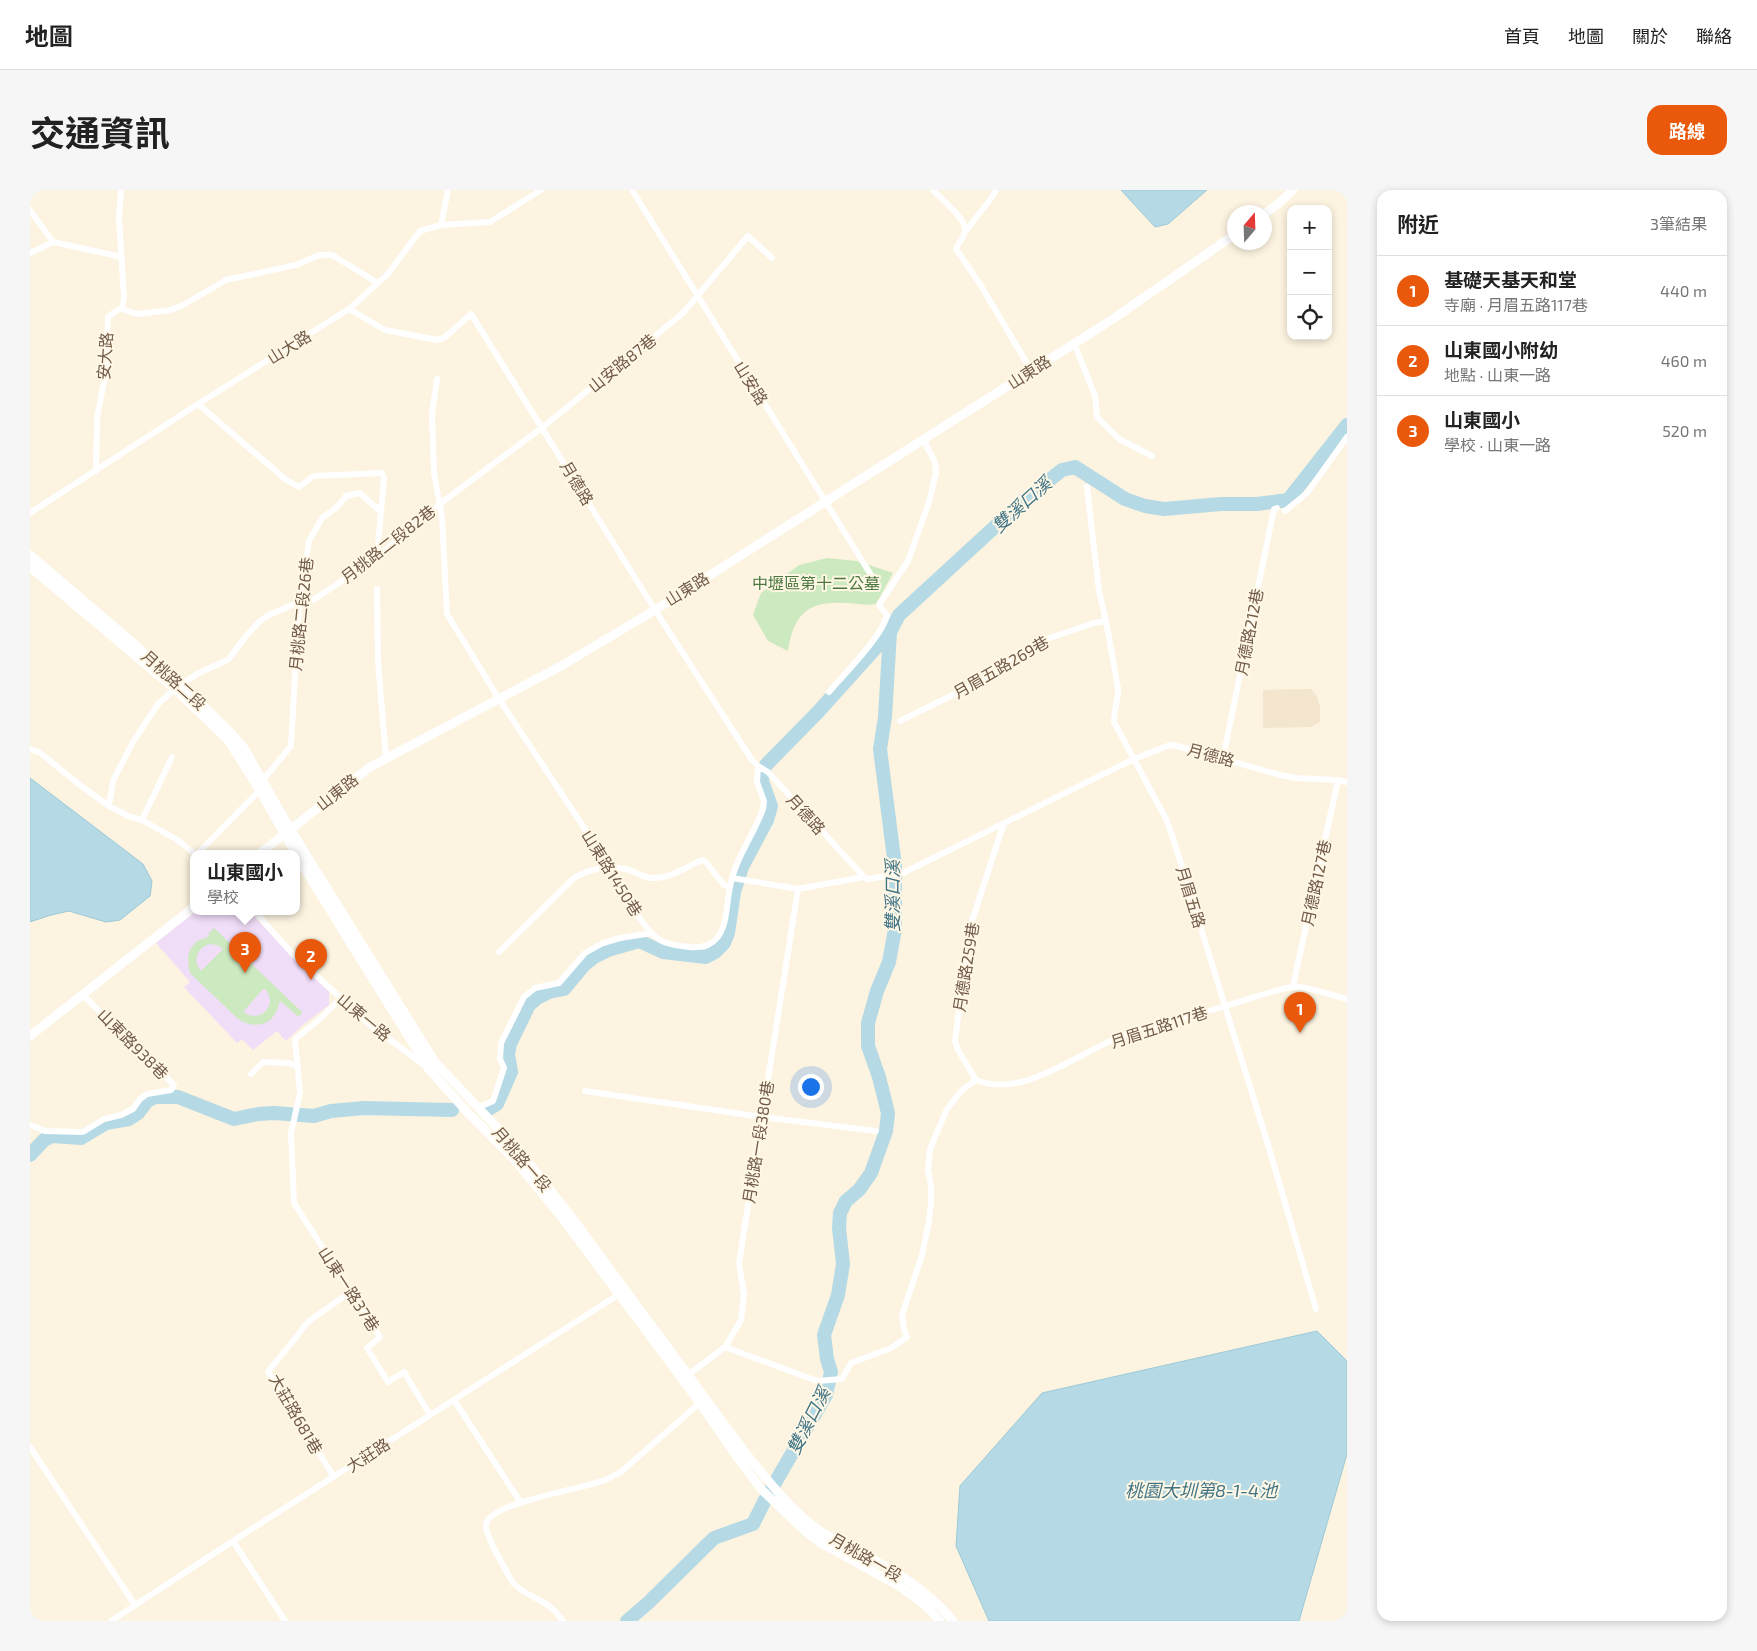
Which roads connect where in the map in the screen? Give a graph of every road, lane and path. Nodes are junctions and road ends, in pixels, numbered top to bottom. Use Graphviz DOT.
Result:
graph roads {
  1 [pos="121,190"];
  2 [pos="448,190"];
  3 [pos="541,190"];
  4 [pos="632,190"];
  5 [pos="933,190"];
  6 [pos="996,190"];
  7 [pos="1293,190"];
  8 [pos="1272,208"];
  9 [pos="30,210"];
  10 [pos="441,225"];
  11 [pos="965,232"];
  12 [pos="1227,240"];
  13 [pos="53,242"];
  14 [pos="30,253"];
  15 [pos="122,257"];
  16 [pos="772,258"];
  17 [pos="378,283"];
  18 [pos="697,295"];
  19 [pos="122,309"];
  20 [pos="349,309"];
  21 [pos="1074,343"];
  22 [pos="1031,370"];
  23 [pos="437,379"];
  24 [pos="198,404"];
  25 [pos="543,428"];
  26 [pos="1347,438"];
  27 [pos="923,439"];
  28 [pos="1152,456"];
  29 [pos="96,471"];
  30 [pos="1087,487"];
  31 [pos="825,502"];
  32 [pos="440,503"];
  33 [pos="1277,508"];
  34 [pos="1285,511"];
  35 [pos="381,512"];
  36 [pos="30,513"];
  37 [pos="30,555"];
  38 [pos="377,557"];
  39 [pos="30,567"];
  40 [pos="871,575"];
  41 [pos="377,589"];
  42 [pos="299,604"];
  43 [pos="655,610"];
  44 [pos="1106,621"];
  45 [pos="178,687"];
  46 [pos="829,692"];
  47 [pos="499,700"];
  48 [pos="900,721"];
  49 [pos="30,749"];
  50 [pos="172,757"];
  51 [pos="386,758"];
  52 [pos="1223,758"];
  53 [pos="1134,759"];
  54 [pos="758,766"];
  55 [pos="1338,780"];
  56 [pos="1347,782"];
  57 [pos="263,785"];
  58 [pos="109,806"];
  59 [pos="142,820"];
  60 [pos="1004,823"];
  61 [pos="287,832"];
  62 [pos="191,850"];
  63 [pos="200,850"];
  64 [pos="264,850"];
  65 [pos="294,850"];
  66 [pos="298,850"];
  67 [pos="300,853"];
  68 [pos="300,861"];
  69 [pos="610,867"];
  70 [pos="864,877"];
  71 [pos="732,878"];
  72 [pos="730,887"];
  73 [pos="798,890"];
  74 [pos="190,910"];
  75 [pos="258,915"];
  76 [pos="652,932"];
  77 [pos="499,952"];
  78 [pos="1293,986"];
  79 [pos="83,995"];
  80 [pos="341,998"];
  81 [pos="1347,999"];
  82 [pos="1225,1006"];
  83 [pos="30,1036"];
  84 [pos="432,1065"];
  85 [pos="298,1067"];
  86 [pos="251,1074"];
  87 [pos="976,1080"];
  88 [pos="585,1091"];
  89 [pos="477,1108"];
  90 [pos="762,1117"];
  91 [pos="30,1125"];
  92 [pos="876,1131"];
  93 [pos="566,1217"];
  94 [pos="350,1292"];
  95 [pos="622,1293"];
  96 [pos="1316,1309"];
  97 [pos="725,1347"];
  98 [pos="689,1374"];
  99 [pos="454,1400"];
  100 [pos="703,1400"];
  101 [pos="430,1415"];
  102 [pos="30,1447"];
  103 [pos="334,1478"];
  104 [pos="521,1503"];
  105 [pos="233,1541"];
  106 [pos="858,1552"];
  107 [pos="860,1566"];
  108 [pos="135,1605"];
  109 [pos="111,1621"];
  110 [pos="285,1621"];
  111 [pos="563,1621"];
  112 [pos="940,1621"];
  113 [pos="953,1621"];
  1 -- 15 [label="street, 安大路"];
  2 -- 10 [label="street"];
  3 -- 10 [label="street, 山大路"];
  4 -- 18 [label="street, 山安路"];
  5 -- 11 [label="street"];
  6 -- 11 [label="street"];
  7 -- 8 [label="street"];
  9 -- 13 [label="street"];
  10 -- 17 [label="street, 山大路"];
  11 -- 22 [label="street"];
  12 -- 21 [label="street, 山東路"];
  13 -- 14 [label="street"];
  13 -- 15 [label="street"];
  15 -- 19 [label="street, 安大路"];
  16 -- 18 [label="street, 山安路87巷"];
  17 -- 19 [label="street"];
  17 -- 20 [label="street, 山大路"];
  18 -- 25 [label="street, 山安路87巷"];
  18 -- 31 [label="street, 山安路"];
  19 -- 29 [label="street, 安大路"];
  20 -- 24 [label="street, 山大路"];
  20 -- 25 [label="street, 月德路"];
  21 -- 22 [label="street, 山東路"];
  21 -- 28 [label="street"];
  22 -- 27 [label="street, 山東路"];
  23 -- 32 [label="street, 山東路1450巷"];
  24 -- 29 [label="street, 山大路"];
  24 -- 35 [label="street"];
  25 -- 32 [label="street, 月桃路二段82巷"];
  25 -- 43 [label="street, 月德路"];
  26 -- 34 [label="street"];
  27 -- 31 [label="street, 山東路"];
  27 -- 46 [label="street"];
  29 -- 36 [label="street, 山大路"];
  30 -- 44 [label="street, 月眉五路"];
  31 -- 40 [label="street, 山安路"];
  31 -- 43 [label="street, 山東路"];
  32 -- 38 [label="street, 月桃路二段82巷"];
  32 -- 47 [label="street, 山東路1450巷"];
  33 -- 52 [label="street, 月德路212巷"];
  35 -- 38 [label="street"];
  35 -- 42 [label="street, 月桃路二段26巷"];
  37 -- 45 [label="street, 月桃路二段"];
  38 -- 42 [label="street, 月桃路二段82巷"];
  39 -- 45 [label="street, 月桃路二段"];
  41 -- 51 [label="street"];
  42 -- 45 [label="street, 月桃路二段82巷"];
  42 -- 57 [label="street, 月桃路二段26巷"];
  43 -- 47 [label="street, 山東路"];
  43 -- 54 [label="street, 月德路"];
  44 -- 48 [label="street, 月眉五路269巷"];
  44 -- 53 [label="street, 月眉五路"];
  45 -- 57 [label="street, 月桃路二段"];
  45 -- 58 [label="street, 月桃路二段82巷"];
  47 -- 51 [label="street, 山東路"];
  47 -- 69 [label="street, 山東路1450巷"];
  49 -- 58 [label="street"];
  50 -- 59 [label="street"];
  51 -- 61 [label="street, 山東路"];
  52 -- 53 [label="street, 月德路"];
  52 -- 55 [label="street, 月德路"];
  53 -- 60 [label="street, 月德路"];
  53 -- 82 [label="street, 月眉五路"];
  54 -- 70 [label="street, 月德路"];
  54 -- 71 [label="street, 山東路1450巷"];
  55 -- 56 [label="street, 月德路"];
  55 -- 78 [label="street, 月德路127巷"];
  57 -- 61 [label="street, 月桃路二段"];
  57 -- 63 [label="street, 月桃路二段26巷"];
  58 -- 59 [label="street"];
  59 -- 62 [label="street"];
  60 -- 70 [label="street, 月德路"];
  60 -- 87 [label="street, 月德路259巷"];
  61 -- 64 [label="street, 山東路"];
  61 -- 65 [label="street, 月桃路一段"];
  61 -- 66 [label="street, 月桃路一段"];
  67 -- 84 [label="street, 月桃路一段"];
  68 -- 84 [label="street, 月桃路一段"];
  69 -- 72 [label="street"];
  69 -- 76 [label="street, 山東路1450巷"];
  69 -- 77 [label="street"];
  70 -- 73 [label="street"];
  71 -- 72 [label="street, 山東路1450巷"];
  71 -- 73 [label="street"];
  72 -- 76 [label="street, 山東路1450巷"];
  73 -- 90 [label="street, 月桃路一段380巷"];
  74 -- 79 [label="street"];
  75 -- 80 [label="street, 山東一路"];
  76 -- 89 [label="street"];
  78 -- 81 [label="street, 月眉五路117巷"];
  78 -- 82 [label="street, 月眉五路117巷"];
  79 -- 83 [label="street"];
  79 -- 91 [label="street, 山東路938巷"];
  80 -- 84 [label="street, 山東一路"];
  80 -- 85 [label="street"];
  82 -- 87 [label="street, 月眉五路117巷"];
  82 -- 96 [label="street, 月眉五路"];
  84 -- 89 [label="street, 月桃路一段"];
  84 -- 93 [label="street, 月桃路一段"];
  85 -- 86 [label="street"];
  85 -- 94 [label="street, 山東一路37巷"];
  87 -- 97 [label="street"];
  88 -- 90 [label="street"];
  89 -- 93 [label="street, 月桃路一段"];
  90 -- 92 [label="street"];
  90 -- 97 [label="street, 月桃路一段380巷"];
  93 -- 95 [label="street, 月桃路一段"];
  94 -- 101 [label="street, 山東一路37巷"];
  94 -- 103 [label="street, 大莊路681巷"];
  95 -- 98 [label="street, 月桃路一段"];
  95 -- 99 [label="street, 大莊路"];
  95 -- 100 [label="street, 月桃路一段"];
  97 -- 98 [label="street, 月桃路一段380巷"];
  98 -- 100 [label="street, 月桃路一段"];
  99 -- 101 [label="street, 大莊路"];
  99 -- 104 [label="street"];
  100 -- 104 [label="street"];
  100 -- 106 [label="street, 月桃路一段"];
  100 -- 107 [label="street, 月桃路一段"];
  101 -- 103 [label="street, 大莊路"];
  102 -- 108 [label="street"];
  103 -- 105 [label="street, 大莊路"];
  104 -- 111 [label="street"];
  105 -- 108 [label="street, 大莊路"];
  105 -- 110 [label="street"];
  106 -- 107 [label="street"];
  106 -- 113 [label="street, 月桃路一段"];
  107 -- 112 [label="street, 月桃路一段"];
  108 -- 109 [label="street, 大莊路"];
}
